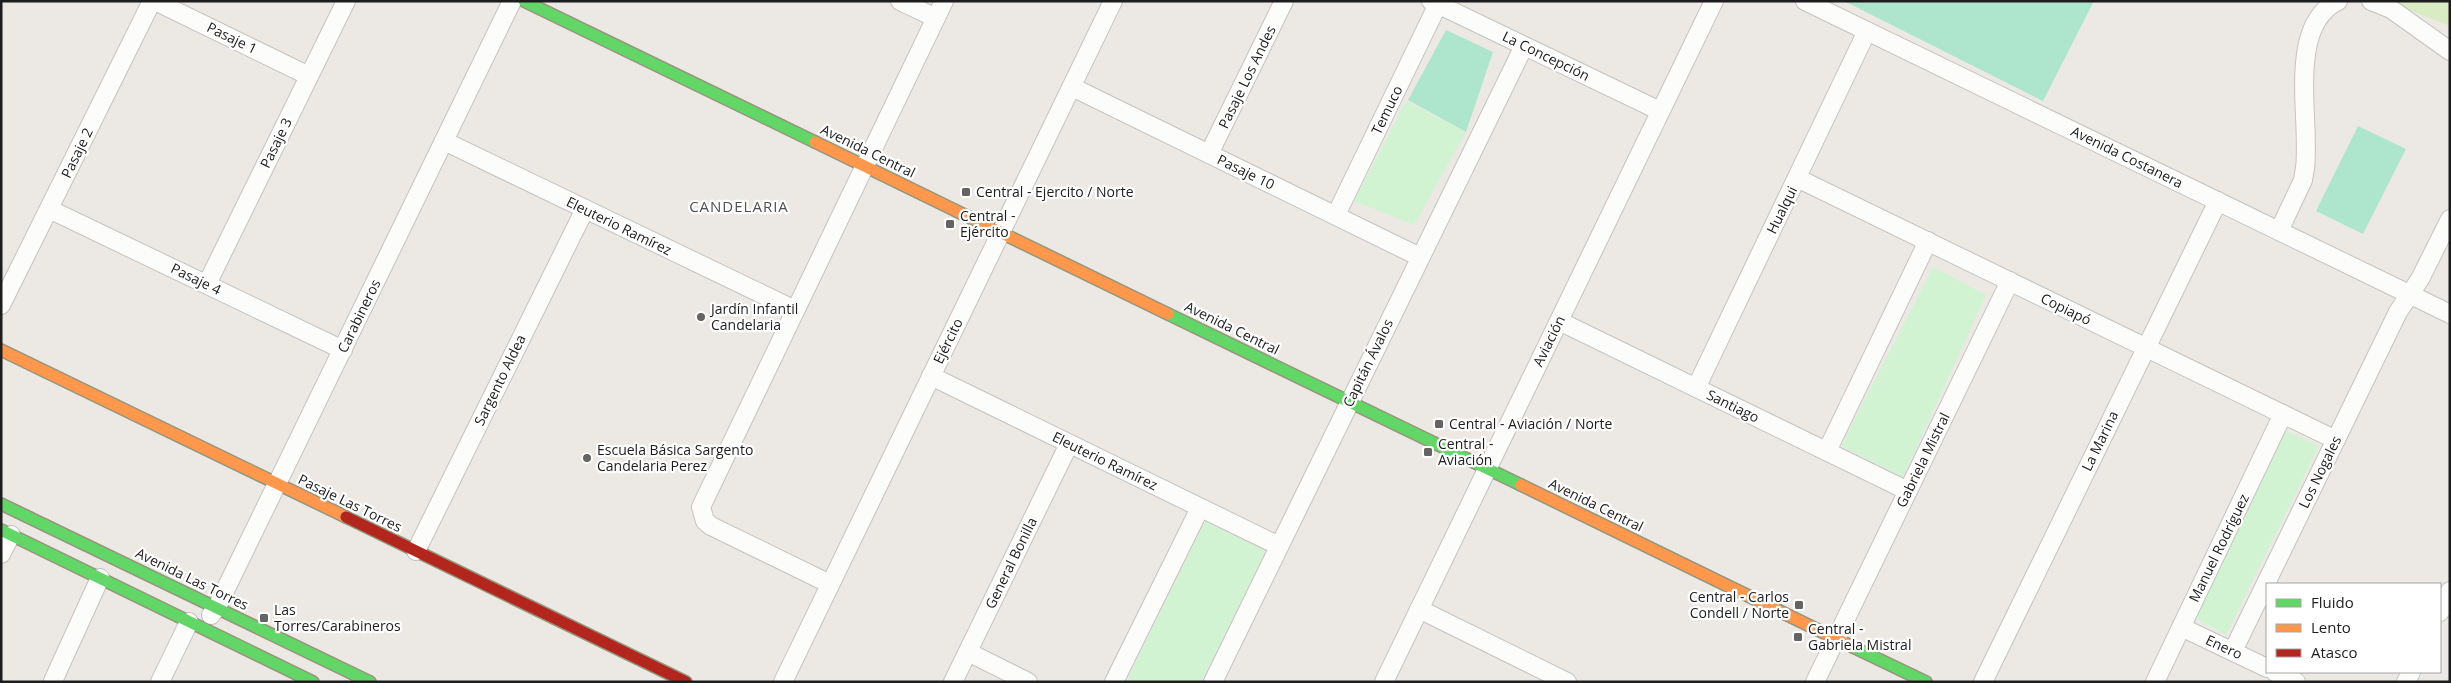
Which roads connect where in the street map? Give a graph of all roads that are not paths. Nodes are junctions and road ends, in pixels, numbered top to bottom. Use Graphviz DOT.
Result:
graph roads {
  1 [pos="154,1"];
  2 [pos="346,1"];
  3 [pos="512,1"];
  4 [pos="524,1"];
  5 [pos="900,1"];
  6 [pos="944,1"];
  7 [pos="1113,1"];
  8 [pos="1284,1"];
  9 [pos="1714,1"];
  10 [pos="1805,1"];
  11 [pos="2338,1"];
  12 [pos="2371,1"];
  13 [pos="1435,3"];
  14 [pos="936,18"];
  15 [pos="1867,32"];
  16 [pos="1524,46"];
  17 [pos="2450,51"];
  18 [pos="309,76"];
  19 [pos="1072,87"];
  20 [pos="1660,112"];
  21 [pos="444,141"];
  22 [pos="1209,154"];
  23 [pos="864,166"];
  24 [pos="1797,178"];
  25 [pos="2218,201"];
  26 [pos="49,209"];
  27 [pos="584,209"];
  28 [pos="1336,216"];
  29 [pos="2450,219"];
  30 [pos="2279,231"];
  31 [pos="1001,232"];
  32 [pos="1928,241"];
  33 [pos="1420,257"];
  34 [pos="2010,281"];
  35 [pos="207,284"];
  36 [pos="2410,294"];
  37 [pos="1,305"];
  38 [pos="795,310"];
  39 [pos="2450,314"];
  40 [pos="1559,321"];
  41 [pos="2146,348"];
  42 [pos="1,350"];
  43 [pos="343,350"];
  44 [pos="931,376"];
  45 [pos="1696,388"];
  46 [pos="1349,401"];
  47 [pos="2283,414"];
  48 [pos="2336,440"];
  49 [pos="1069,444"];
  50 [pos="1826,451"];
  51 [pos="1487,468"];
  52 [pos="277,484"];
  53 [pos="1908,491"];
  54 [pos="1,504"];
  55 [pos="1200,508"];
  56 [pos="6,533"];
  57 [pos="1279,546"];
  58 [pos="416,551"];
  59 [pos="1,554"];
  60 [pos="100,578"];
  61 [pos="2266,583"];
  62 [pos="2266,583"];
  63 [pos="830,584"];
  64 [pos="2450,591"];
  65 [pos="217,607"];
  66 [pos="1419,609"];
  67 [pos="2441,610"];
  68 [pos="195,625"];
  69 [pos="2181,627"];
  70 [pos="1836,638"];
  71 [pos="2233,651"];
  72 [pos="968,652"];
  73 [pos="2266,668"];
  74 [pos="2278,673"];
  75 [pos="282,675"];
  76 [pos="1558,680"];
  77 [pos="53,681"];
  78 [pos="160,682"];
  79 [pos="313,682"];
  80 [pos="370,682"];
  81 [pos="686,682"];
  82 [pos="783,682"];
  83 [pos="954,682"];
  84 [pos="1028,682"];
  85 [pos="1114,682"];
  86 [pos="1213,682"];
  87 [pos="1384,682"];
  88 [pos="1815,682"];
  89 [pos="1926,682"];
  90 [pos="1983,682"];
  91 [pos="2155,682"];
  92 [pos="2296,682"];
  1 -- 18 [label="street, Pasaje 1"];
  1 -- 26 [label="street, Pasaje 2"];
  2 -- 18 [label="street, Pasaje 3"];
  3 -- 21 [label="street, Carabineros"];
  4 -- 23 [label="street, Avenida Central"];
  5 -- 14 [label="street"];
  6 -- 14 [label="street"];
  7 -- 19 [label="street, Ejército"];
  8 -- 22 [label="street, Pasaje Los Andes"];
  9 -- 20 [label="street, Aviación"];
  10 -- 15 [label="street, Avenida Costanera"];
  11 -- 30 [label="street"];
  12 -- 17 [label="street"];
  13 -- 16 [label="street, La Concepción"];
  13 -- 28 [label="street, Temuco"];
  14 -- 23 [label="street"];
  15 -- 24 [label="street, Hualqui"];
  15 -- 25 [label="street, Avenida Costanera"];
  16 -- 20 [label="street, La Concepción"];
  16 -- 33 [label="street, Capitán Ávalos"];
  18 -- 35 [label="street, Pasaje 3"];
  19 -- 22 [label="street, Pasaje 10"];
  19 -- 31 [label="street, Ejército"];
  20 -- 40 [label="street, Aviación"];
  21 -- 27 [label="street, Eleuterio Ramírez"];
  21 -- 43 [label="street, Carabineros"];
  22 -- 28 [label="street, Pasaje 10"];
  23 -- 31 [label="street, Avenida Central"];
  23 -- 38 [label="street"];
  24 -- 32 [label="street, Copiapó"];
  24 -- 45 [label="street, Hualqui"];
  25 -- 30 [label="street, Avenida Costanera"];
  25 -- 41 [label="street, La Marina"];
  26 -- 35 [label="street, Pasaje 4"];
  26 -- 37 [label="street, Pasaje 2"];
  27 -- 38 [label="street, Eleuterio Ramírez"];
  27 -- 58 [label="street, Sargento Aldea"];
  28 -- 33 [label="street, Pasaje 10"];
  29 -- 36 [label="street, Los Nogales"];
  30 -- 36 [label="street, Avenida Costanera"];
  31 -- 44 [label="street, Ejército"];
  31 -- 46 [label="street, Avenida Central"];
  32 -- 34 [label="street, Copiapó"];
  32 -- 50 [label="street"];
  33 -- 46 [label="street, Capitán Ávalos"];
  34 -- 41 [label="street, Copiapó"];
  34 -- 53 [label="street, Gabriela Mistral"];
  35 -- 43 [label="street, Pasaje 4"];
  36 -- 39 [label="street, Avenida Costanera"];
  36 -- 48 [label="street, Los Nogales"];
  38 -- 63 [label="street"];
  40 -- 45 [label="street, Santiago"];
  40 -- 51 [label="street, Aviación"];
  41 -- 47 [label="street, Copiapó"];
  41 -- 90 [label="street, La Marina"];
  42 -- 52 [label="street, Pasaje Las Torres"];
  43 -- 52 [label="street, Carabineros"];
  44 -- 49 [label="street, Eleuterio Ramírez"];
  44 -- 63 [label="street, Ejército"];
  45 -- 50 [label="street, Santiago"];
  46 -- 51 [label="street, Avenida Central"];
  46 -- 57 [label="street, Capitán Ávalos"];
  47 -- 48 [label="street, Copiapó"];
  47 -- 69 [label="street, Manuel Rodríguez"];
  48 -- 62 [label="street, Los Nogales"];
  49 -- 55 [label="street, Eleuterio Ramírez"];
  49 -- 72 [label="street, General Bonilla"];
  50 -- 53 [label="street, Santiago"];
  51 -- 66 [label="street, Aviación"];
  51 -- 70 [label="street, Avenida Central"];
  52 -- 58 [label="street, Pasaje Las Torres"];
  52 -- 65 [label="street, Carabineros"];
  53 -- 70 [label="street, Gabriela Mistral"];
  54 -- 65 [label="street, Avenida Las Torres"];
  55 -- 57 [label="street, Eleuterio Ramírez"];
  55 -- 85 [label="street"];
  56 -- 59 [label="street"];
  56 -- 60 [label="street"];
  57 -- 86 [label="street, Capitán Ávalos"];
  58 -- 81 [label="street, Pasaje Las Torres"];
  60 -- 68 [label="street"];
  60 -- 77 [label="street"];
  61 -- 71 [label="street, Los Nogales"];
  63 -- 82 [label="street, Ejército"];
  64 -- 67 [label="street"];
  65 -- 68 [label="street, Carabineros"];
  65 -- 80 [label="street, Avenida Las Torres"];
  66 -- 76 [label="street"];
  66 -- 87 [label="street, Aviación"];
  68 -- 75 [label="street"];
  68 -- 78 [label="street, Carabineros"];
  69 -- 71 [label="street, Enero"];
  69 -- 91 [label="street, Manuel Rodríguez"];
  70 -- 88 [label="street, Gabriela Mistral"];
  70 -- 89 [label="street, Avenida Central"];
  71 -- 73 [label="street, Enero"];
  72 -- 83 [label="street, General Bonilla"];
  72 -- 84 [label="street"];
  74 -- 92 [label="street"];
  75 -- 79 [label="street"];
}
